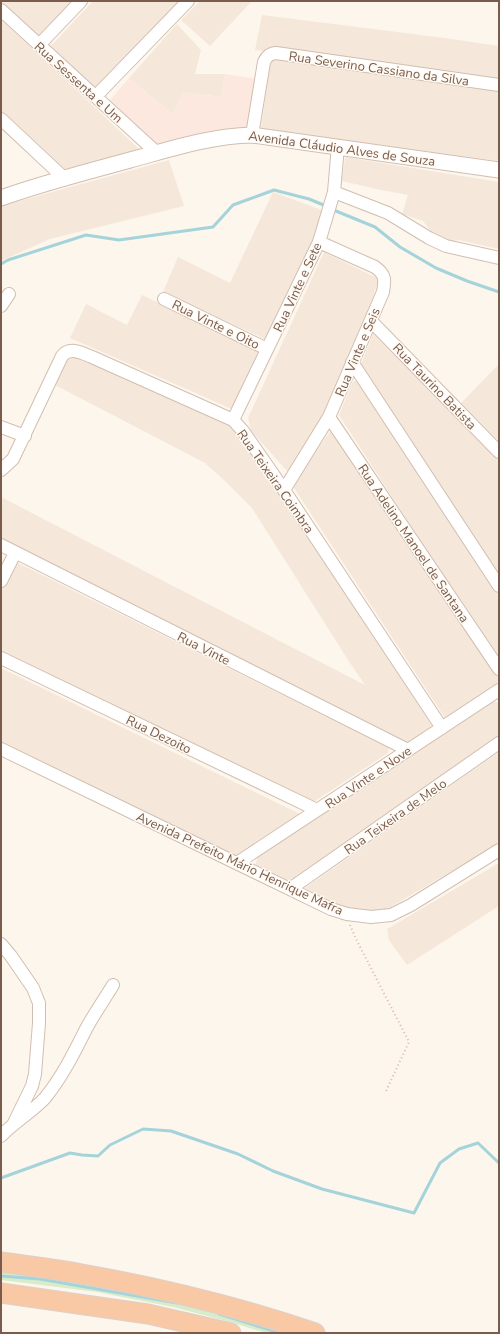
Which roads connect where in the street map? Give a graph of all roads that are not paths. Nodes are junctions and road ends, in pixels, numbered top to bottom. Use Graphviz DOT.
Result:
graph roads {
  1 [pos="81,1"];
  2 [pos="188,1"];
  3 [pos="1,10"];
  4 [pos="39,45"];
  5 [pos="499,85"];
  6 [pos="96,96"];
  7 [pos="1,120"];
  8 [pos="252,135"];
  9 [pos="338,146"];
  10 [pos="157,153"];
  11 [pos="499,170"];
  12 [pos="64,178"];
  13 [pos="333,197"];
  14 [pos="1,198"];
  15 [pos="319,242"];
  16 [pos="499,258"];
  17 [pos="10,294"];
  18 [pos="164,299"];
  19 [pos="1,306"];
  20 [pos="371,321"];
  21 [pos="267,349"];
  22 [pos="352,362"];
  23 [pos="329,417"];
  24 [pos="233,420"];
  25 [pos="1,427"];
  26 [pos="25,436"];
  27 [pos="499,452"];
  28 [pos="1,470"];
  29 [pos="284,490"];
  30 [pos="1,545"];
  31 [pos="15,553"];
  32 [pos="1,581"];
  33 [pos="499,586"];
  34 [pos="1,658"];
  35 [pos="499,669"];
  36 [pos="498,693"];
  37 [pos="442,728"];
  38 [pos="499,744"];
  39 [pos="1,749"];
  40 [pos="408,750"];
  41 [pos="317,810"];
  42 [pos="499,850"];
  43 [pos="237,863"];
  44 [pos="290,889"];
  45 [pos="1,944"];
  46 [pos="113,985"];
  47 [pos="13,1125"];
  48 [pos="1,1136"];
  49 [pos="1,1262"];
  50 [pos="1,1294"];
  51 [pos="231,1333"];
  52 [pos="315,1333"];
  1 -- 4 [label="street"];
  2 -- 6 [label="street"];
  3 -- 4 [label="street, Rua Sessenta e Um"];
  4 -- 6 [label="street, Rua Sessenta e Um"];
  5 -- 8 [label="street, Rua Severino Cassiano da Silva"];
  6 -- 10 [label="street, Rua Sessenta e Um"];
  7 -- 12 [label="street"];
  8 -- 9 [label="street, Avenida Cláudio Alves de Souza"];
  8 -- 10 [label="street, Avenida Cláudio Alves de Souza"];
  9 -- 11 [label="street, Avenida Cláudio Alves de Souza"];
  9 -- 13 [label="street, Rua Vinte e Sete"];
  10 -- 12 [label="street, Avenida Cláudio Alves de Souza"];
  12 -- 14 [label="street, Avenida Cláudio Alves de Souza"];
  13 -- 15 [label="street, Rua Vinte e Sete"];
  13 -- 16 [label="street"];
  15 -- 20 [label="street, Rua Vinte e Seis"];
  15 -- 21 [label="street, Rua Vinte e Sete"];
  17 -- 19 [label="street"];
  18 -- 21 [label="street, Rua Vinte e Oito"];
  20 -- 22 [label="street, Rua Vinte e Seis"];
  20 -- 27 [label="street, Rua Taurino Batista"];
  21 -- 24 [label="street, Rua Vinte e Sete"];
  22 -- 23 [label="street, Rua Vinte e Seis"];
  22 -- 33 [label="street"];
  23 -- 29 [label="street, Rua Vinte e Seis"];
  23 -- 35 [label="street, Rua Adelino Manoel de Santana"];
  24 -- 26 [label="street, Rua Teixeira Coimbra"];
  24 -- 29 [label="street, Rua Teixeira Coimbra"];
  25 -- 26 [label="street"];
  26 -- 28 [label="street, Rua Teixeira Coimbra"];
  29 -- 37 [label="street, Rua Teixeira Coimbra"];
  30 -- 31 [label="street, Rua Vinte"];
  31 -- 32 [label="street"];
  31 -- 40 [label="street, Rua Vinte"];
  34 -- 41 [label="street, Rua Dezoito"];
  36 -- 37 [label="street, Rua Vinte e Nove"];
  37 -- 40 [label="street, Rua Vinte e Nove"];
  38 -- 44 [label="street, Rua Teixeira de Melo"];
  39 -- 43 [label="street, Avenida Prefeito Mário Henrique Mafra"];
  40 -- 41 [label="street, Rua Vinte e Nove"];
  41 -- 43 [label="street, Rua Vinte e Nove"];
  42 -- 44 [label="street, Avenida Prefeito Mário Henrique Mafra"];
  43 -- 44 [label="street, Avenida Prefeito Mário Henrique Mafra"];
  45 -- 47 [label="street"];
  46 -- 47 [label="street"];
  47 -- 48 [label="street"];
  49 -- 52 [label="highway"];
  50 -- 51 [label="highway"];
}
